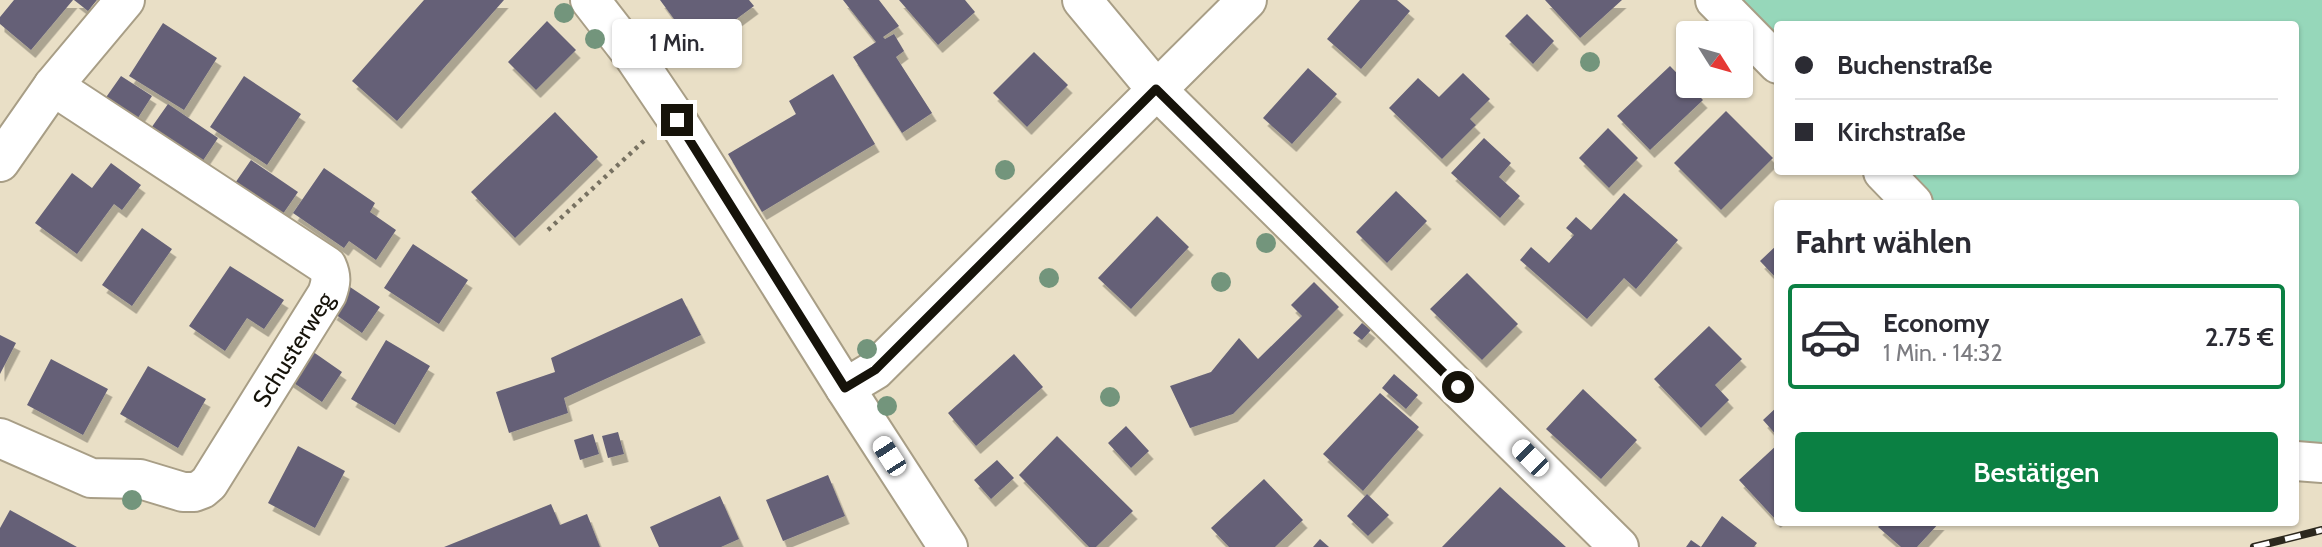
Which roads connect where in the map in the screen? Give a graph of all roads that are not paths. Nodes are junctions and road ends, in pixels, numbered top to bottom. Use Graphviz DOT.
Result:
graph roads {
  1 [pos="125,0"];
  2 [pos="590,0"];
  3 [pos="1082,0"];
  4 [pos="1247,0"];
  5 [pos="1715,0"];
  6 [pos="1774,60"];
  7 [pos="53,86"];
  8 [pos="1156,89"];
  9 [pos="0,162"];
  10 [pos="1886,175"];
  11 [pos="1910,200"];
  12 [pos="845,388"];
  13 [pos="0,438"];
  14 [pos="2299,461"];
  15 [pos="2322,463"];
  16 [pos="948,547"];
  17 [pos="1619,547"];
  1 -- 7 [label="street"];
  2 -- 12 [label="street"];
  3 -- 8 [label="street"];
  4 -- 8 [label="street"];
  5 -- 6 [label="street"];
  7 -- 9 [label="street"];
  7 -- 13 [label="street, Schusterweg"];
  8 -- 12 [label="street"];
  8 -- 17 [label="street"];
  10 -- 11 [label="street"];
  12 -- 16 [label="street"];
  14 -- 15 [label="street"];
}
